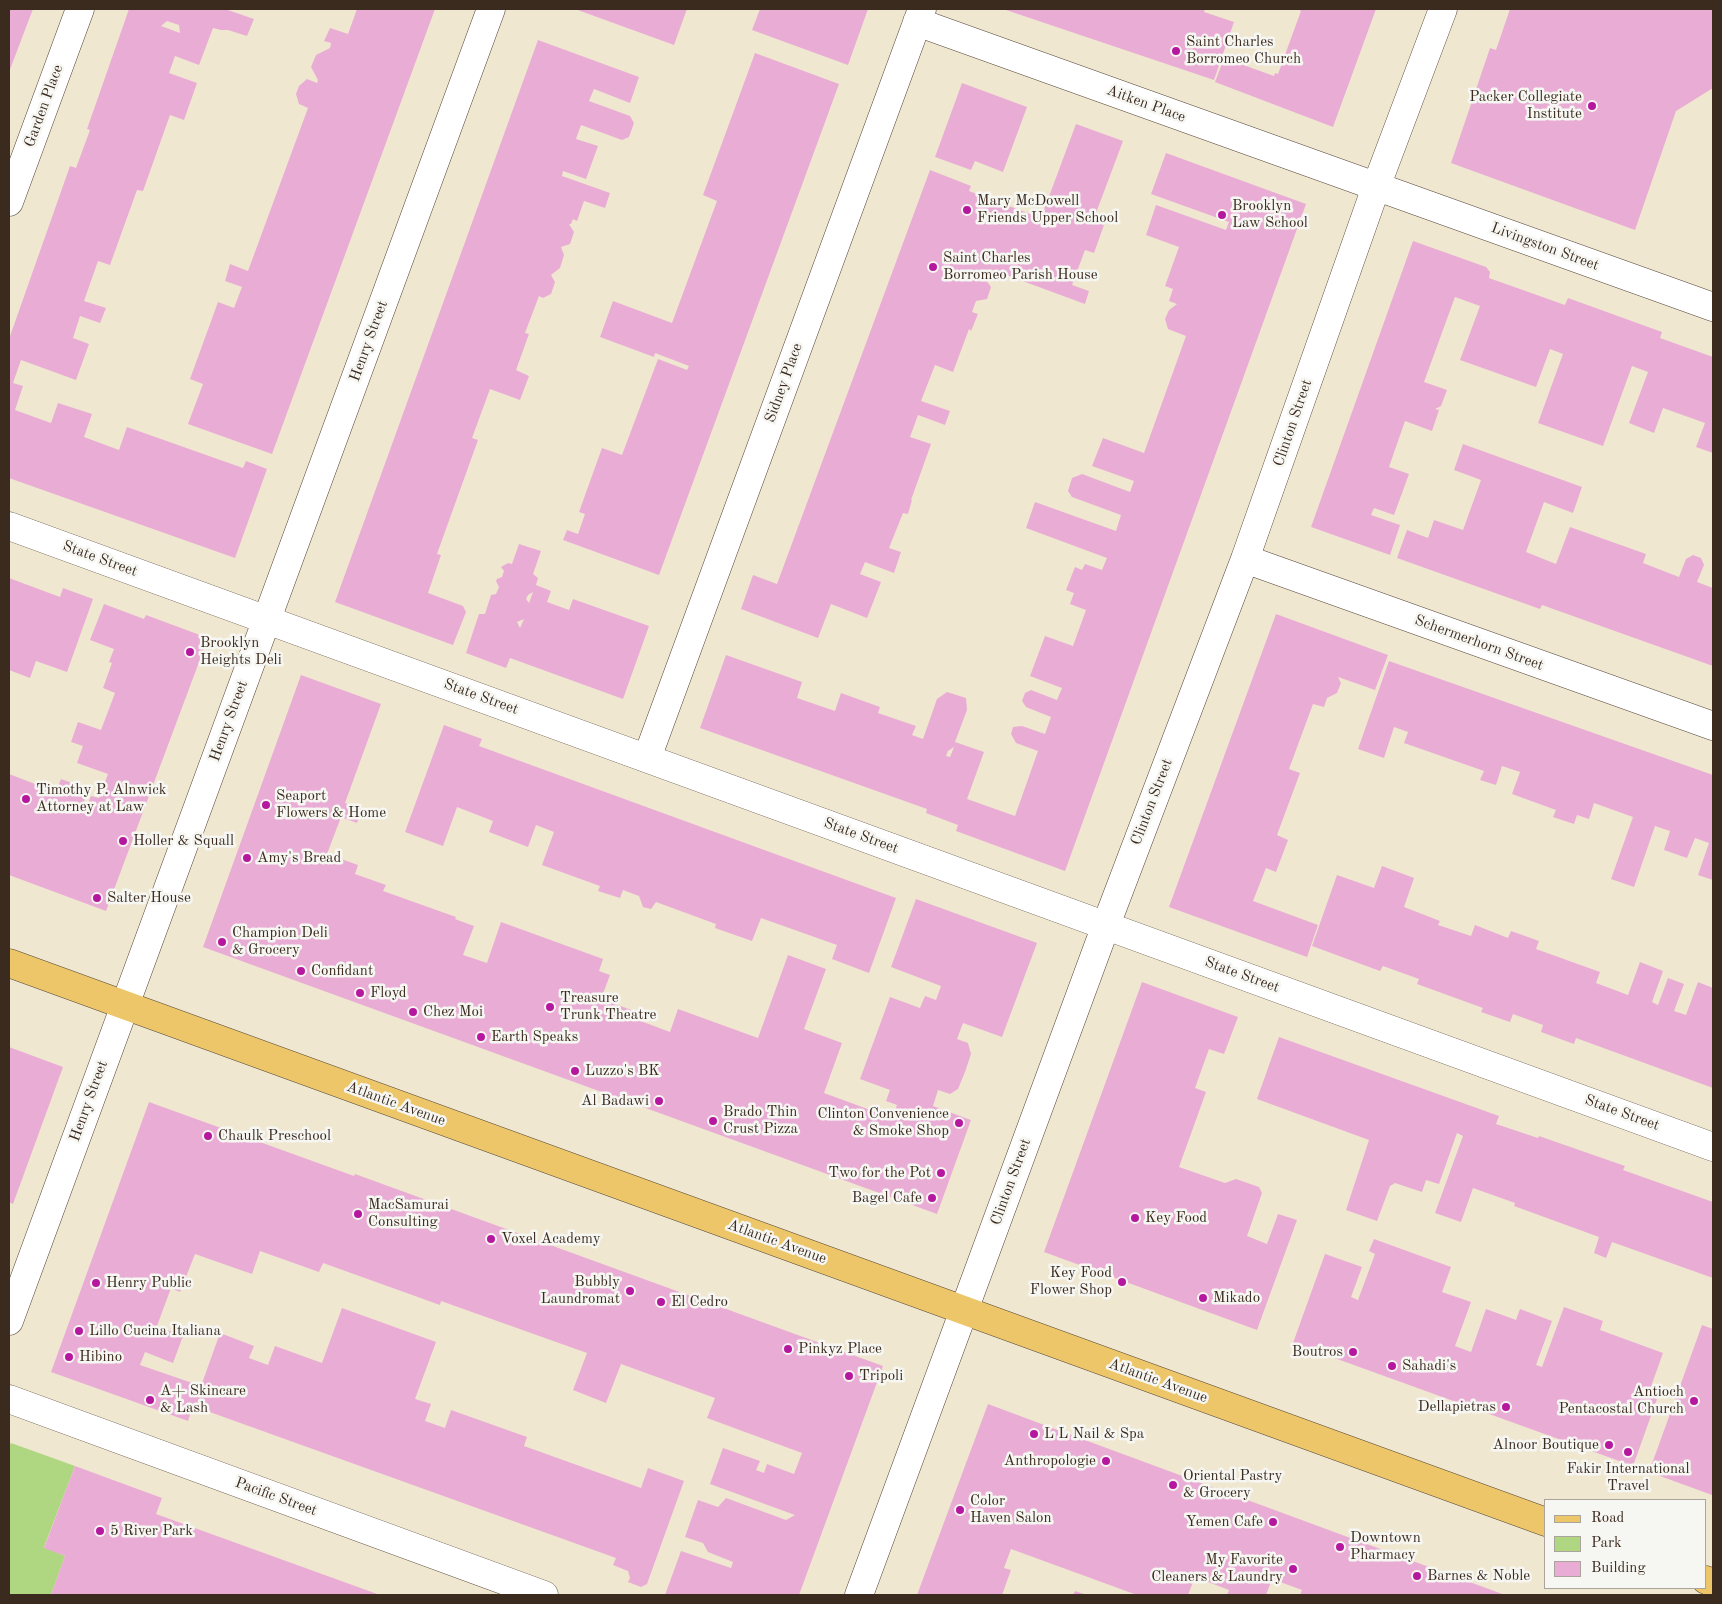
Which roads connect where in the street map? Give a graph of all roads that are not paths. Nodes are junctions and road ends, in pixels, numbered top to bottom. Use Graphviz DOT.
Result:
graph roads {
  1 [pos="80,9"];
  2 [pos="492,9"];
  3 [pos="1442,9"];
  4 [pos="919,15"];
  5 [pos="1376,187"];
  6 [pos="9,202"];
  7 [pos="1713,307"];
  8 [pos="9,526"];
  9 [pos="1244,559"];
  10 [pos="267,619"];
  11 [pos="1713,726"];
  12 [pos="647,758"];
  13 [pos="1106,925"];
  14 [pos="9,963"];
  15 [pos="124,1006"];
  16 [pos="1713,1146"];
  17 [pos="963,1310"];
  18 [pos="9,1322"];
  19 [pos="9,1399"];
  20 [pos="1544,1521"];
  21 [pos="544,1595"];
  22 [pos="859,1595"];
  1 -- 6 [label="street, Garden Place"];
  2 -- 10 [label="street, Henry Street"];
  3 -- 5 [label="street, Clinton Street"];
  4 -- 5 [label="street, Aitken Place"];
  4 -- 12 [label="street, Sidney Place"];
  5 -- 7 [label="street, Livingston Street"];
  5 -- 9 [label="street, Clinton Street"];
  8 -- 10 [label="street, State Street"];
  9 -- 11 [label="street, Schermerhorn Street"];
  9 -- 13 [label="street, Clinton Street"];
  10 -- 12 [label="street, State Street"];
  10 -- 15 [label="street, Henry Street"];
  12 -- 13 [label="street, State Street"];
  13 -- 16 [label="street, State Street"];
  13 -- 17 [label="street, Clinton Street"];
  14 -- 15 [label="main road, Atlantic Avenue"];
  15 -- 17 [label="main road, Atlantic Avenue"];
  15 -- 18 [label="street, Henry Street"];
  17 -- 20 [label="main road, Atlantic Avenue"];
  17 -- 22 [label="street, Clinton Street"];
  19 -- 21 [label="street, Pacific Street"];
}
